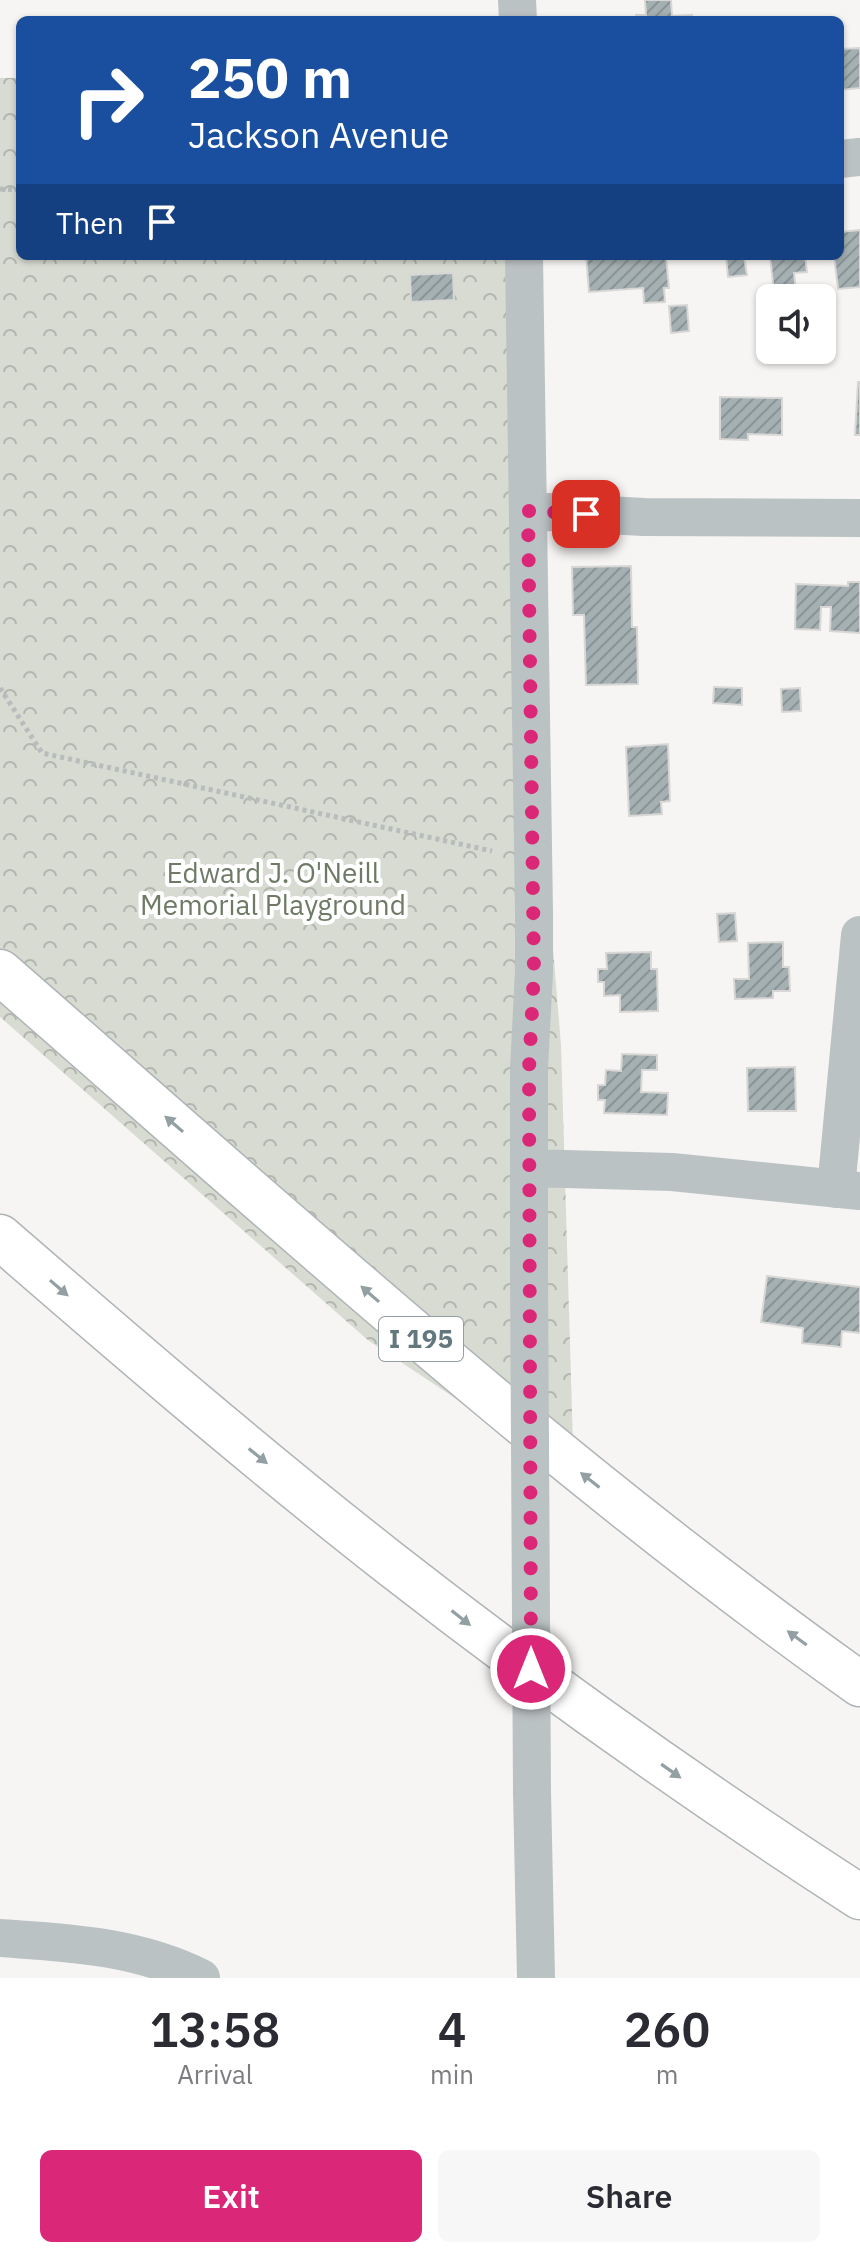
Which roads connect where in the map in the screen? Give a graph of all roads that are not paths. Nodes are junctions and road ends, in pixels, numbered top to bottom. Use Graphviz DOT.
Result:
graph roads {
  1 [pos="524,260"];
  2 [pos="528,511"];
  3 [pos="860,518"];
  4 [pos="860,935"];
  5 [pos="0,972"];
  6 [pos="529,1168"];
  7 [pos="848,1190"];
  8 [pos="0,1237"];
  9 [pos="860,1684"];
  10 [pos="860,1897"];
  11 [pos="0,1938"];
  12 [pos="201,1978"];
  13 [pos="536,1978"];
  1 -- 2 [label="street"];
  2 -- 3 [label="street"];
  2 -- 6 [label="street"];
  4 -- 7 [label="street"];
  9 -- 5 [label="highway, I 195, one-way"];
  6 -- 7 [label="street"];
  6 -- 13 [label="street, bridge"];
  8 -- 10 [label="highway, one-way"];
  11 -- 12 [label="street"];
}
